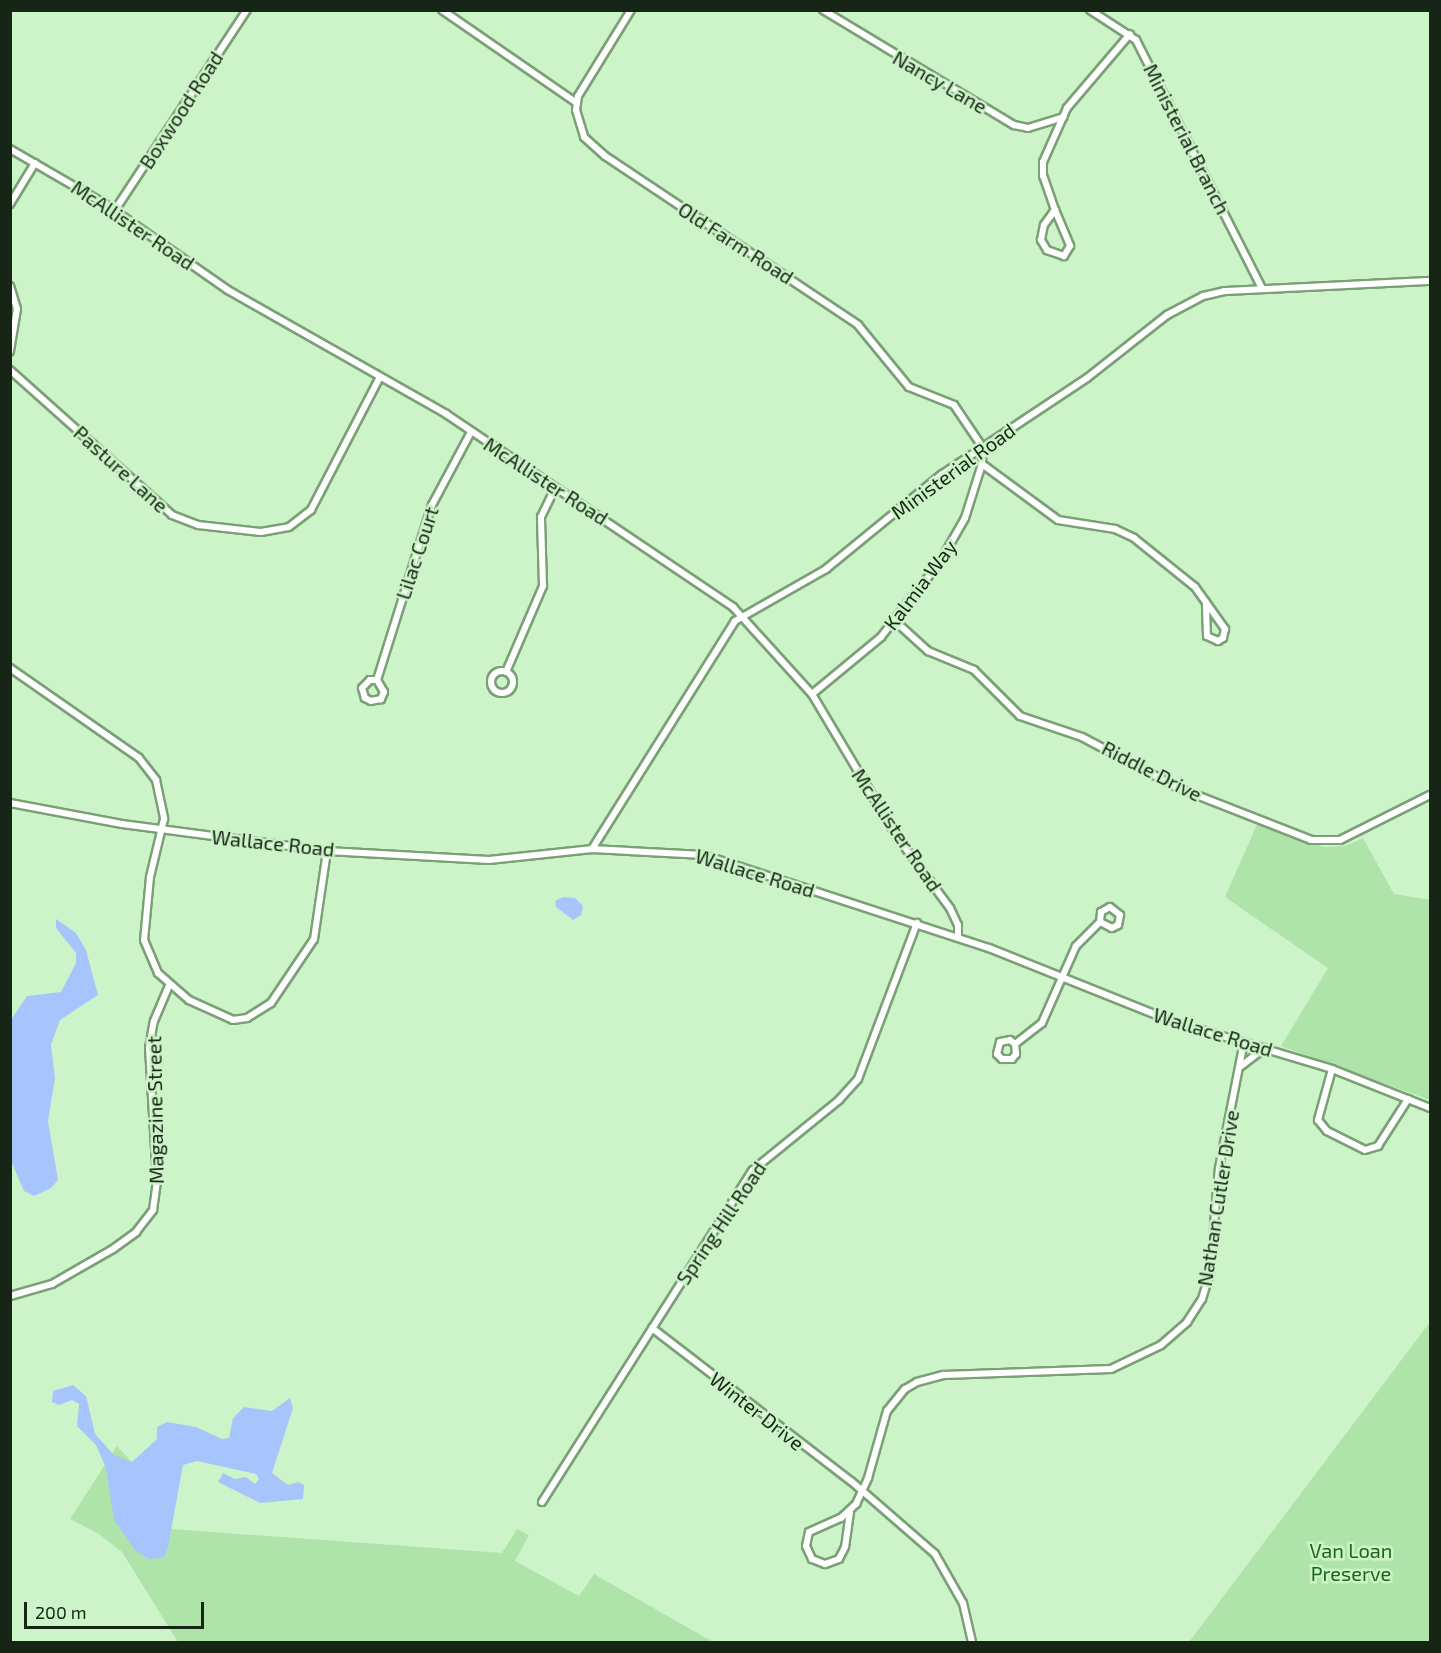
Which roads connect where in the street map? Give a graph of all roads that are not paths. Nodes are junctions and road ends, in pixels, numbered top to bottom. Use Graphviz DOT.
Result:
graph roads {
  1 [pos="247,10"];
  2 [pos="442,10"];
  3 [pos="631,10"];
  4 [pos="823,10"];
  5 [pos="1090,10"];
  6 [pos="1130,33"];
  7 [pos="576,103"];
  8 [pos="1063,117"];
  9 [pos="10,149"];
  10 [pos="35,163"];
  11 [pos="10,204"];
  12 [pos="115,210"];
  13 [pos="1054,210"];
  14 [pos="1431,281"];
  15 [pos="10,286"];
  16 [pos="1262,288"];
  17 [pos="10,351"];
  18 [pos="10,370"];
  19 [pos="379,379"];
  20 [pos="471,432"];
  21 [pos="983,448"];
  22 [pos="982,464"];
  23 [pos="554,490"];
  24 [pos="1206,602"];
  25 [pos="743,615"];
  26 [pos="895,621"];
  27 [pos="10,668"];
  28 [pos="506,672"];
  29 [pos="377,680"];
  30 [pos="812,694"];
  31 [pos="1431,795"];
  32 [pos="10,803"];
  33 [pos="162,829"];
  34 [pos="592,849"];
  35 [pos="327,851"];
  36 [pos="1100,922"];
  37 [pos="917,923"];
  38 [pos="958,938"];
  39 [pos="1063,977"];
  40 [pos="169,986"];
  41 [pos="1244,1042"];
  42 [pos="1016,1044"];
  43 [pos="1265,1048"];
  44 [pos="1241,1066"];
  45 [pos="1332,1069"];
  46 [pos="1408,1099"];
  47 [pos="1431,1108"];
  48 [pos="10,1296"];
  49 [pos="652,1328"];
  50 [pos="863,1491"];
  51 [pos="542,1502"];
  52 [pos="850,1512"];
  53 [pos="972,1642"];
  1 -- 12 [label="street, Boxwood Road"];
  2 -- 7 [label="street"];
  3 -- 7 [label="street"];
  4 -- 8 [label="street, Nancy Lane"];
  5 -- 6 [label="street"];
  6 -- 8 [label="street"];
  6 -- 16 [label="street, Ministerial Branch"];
  7 -- 21 [label="street, Old Farm Road"];
  8 -- 13 [label="street"];
  9 -- 10 [label="street, McAllister Road"];
  10 -- 11 [label="street"];
  10 -- 12 [label="street, McAllister Road"];
  12 -- 19 [label="street, McAllister Road"];
  13 -- 13 [label="street"];
  14 -- 16 [label="street, Ministerial Road"];
  15 -- 17 [label="street"];
  16 -- 21 [label="street, Ministerial Road"];
  18 -- 19 [label="street, Pasture Lane"];
  19 -- 20 [label="street, McAllister Road"];
  20 -- 23 [label="street, McAllister Road"];
  20 -- 29 [label="street, Lilac Court"];
  21 -- 22 [label="street, Kalmia Way"];
  21 -- 25 [label="street, Ministerial Road"];
  22 -- 24 [label="street"];
  22 -- 26 [label="street, Kalmia Way"];
  23 -- 25 [label="street, McAllister Road"];
  23 -- 28 [label="street"];
  24 -- 24 [label="street"];
  25 -- 30 [label="street, McAllister Road"];
  25 -- 34 [label="street, Ministerial Road"];
  26 -- 30 [label="street, Kalmia Way"];
  26 -- 31 [label="street, Riddle Drive"];
  27 -- 33 [label="street"];
  30 -- 38 [label="street, McAllister Road"];
  32 -- 33 [label="street, Wallace Road"];
  33 -- 35 [label="street, Wallace Road"];
  33 -- 40 [label="street"];
  34 -- 35 [label="street, Wallace Road"];
  34 -- 37 [label="street, Wallace Road"];
  35 -- 40 [label="street"];
  36 -- 39 [label="street"];
  37 -- 38 [label="street, Wallace Road"];
  37 -- 49 [label="street, Spring Hill Road"];
  38 -- 39 [label="street, Wallace Road"];
  39 -- 41 [label="street, Wallace Road"];
  39 -- 42 [label="street"];
  40 -- 48 [label="street, Magazine Street"];
  41 -- 43 [label="street, Wallace Road"];
  41 -- 44 [label="street, Nathan Cutler Drive"];
  43 -- 44 [label="street"];
  43 -- 45 [label="street, Wallace Road"];
  44 -- 50 [label="street, Nathan Cutler Drive"];
  45 -- 46 [label="street, Wallace Road"];
  45 -- 46 [label="street"];
  46 -- 47 [label="street, Wallace Road"];
  49 -- 50 [label="street, Winter Drive"];
  49 -- 51 [label="street, Spring Hill Road"];
  50 -- 52 [label="street, Nathan Cutler Drive"];
  50 -- 53 [label="street, Winter Drive"];
  52 -- 52 [label="street, Nathan Cutler Drive"];
}
